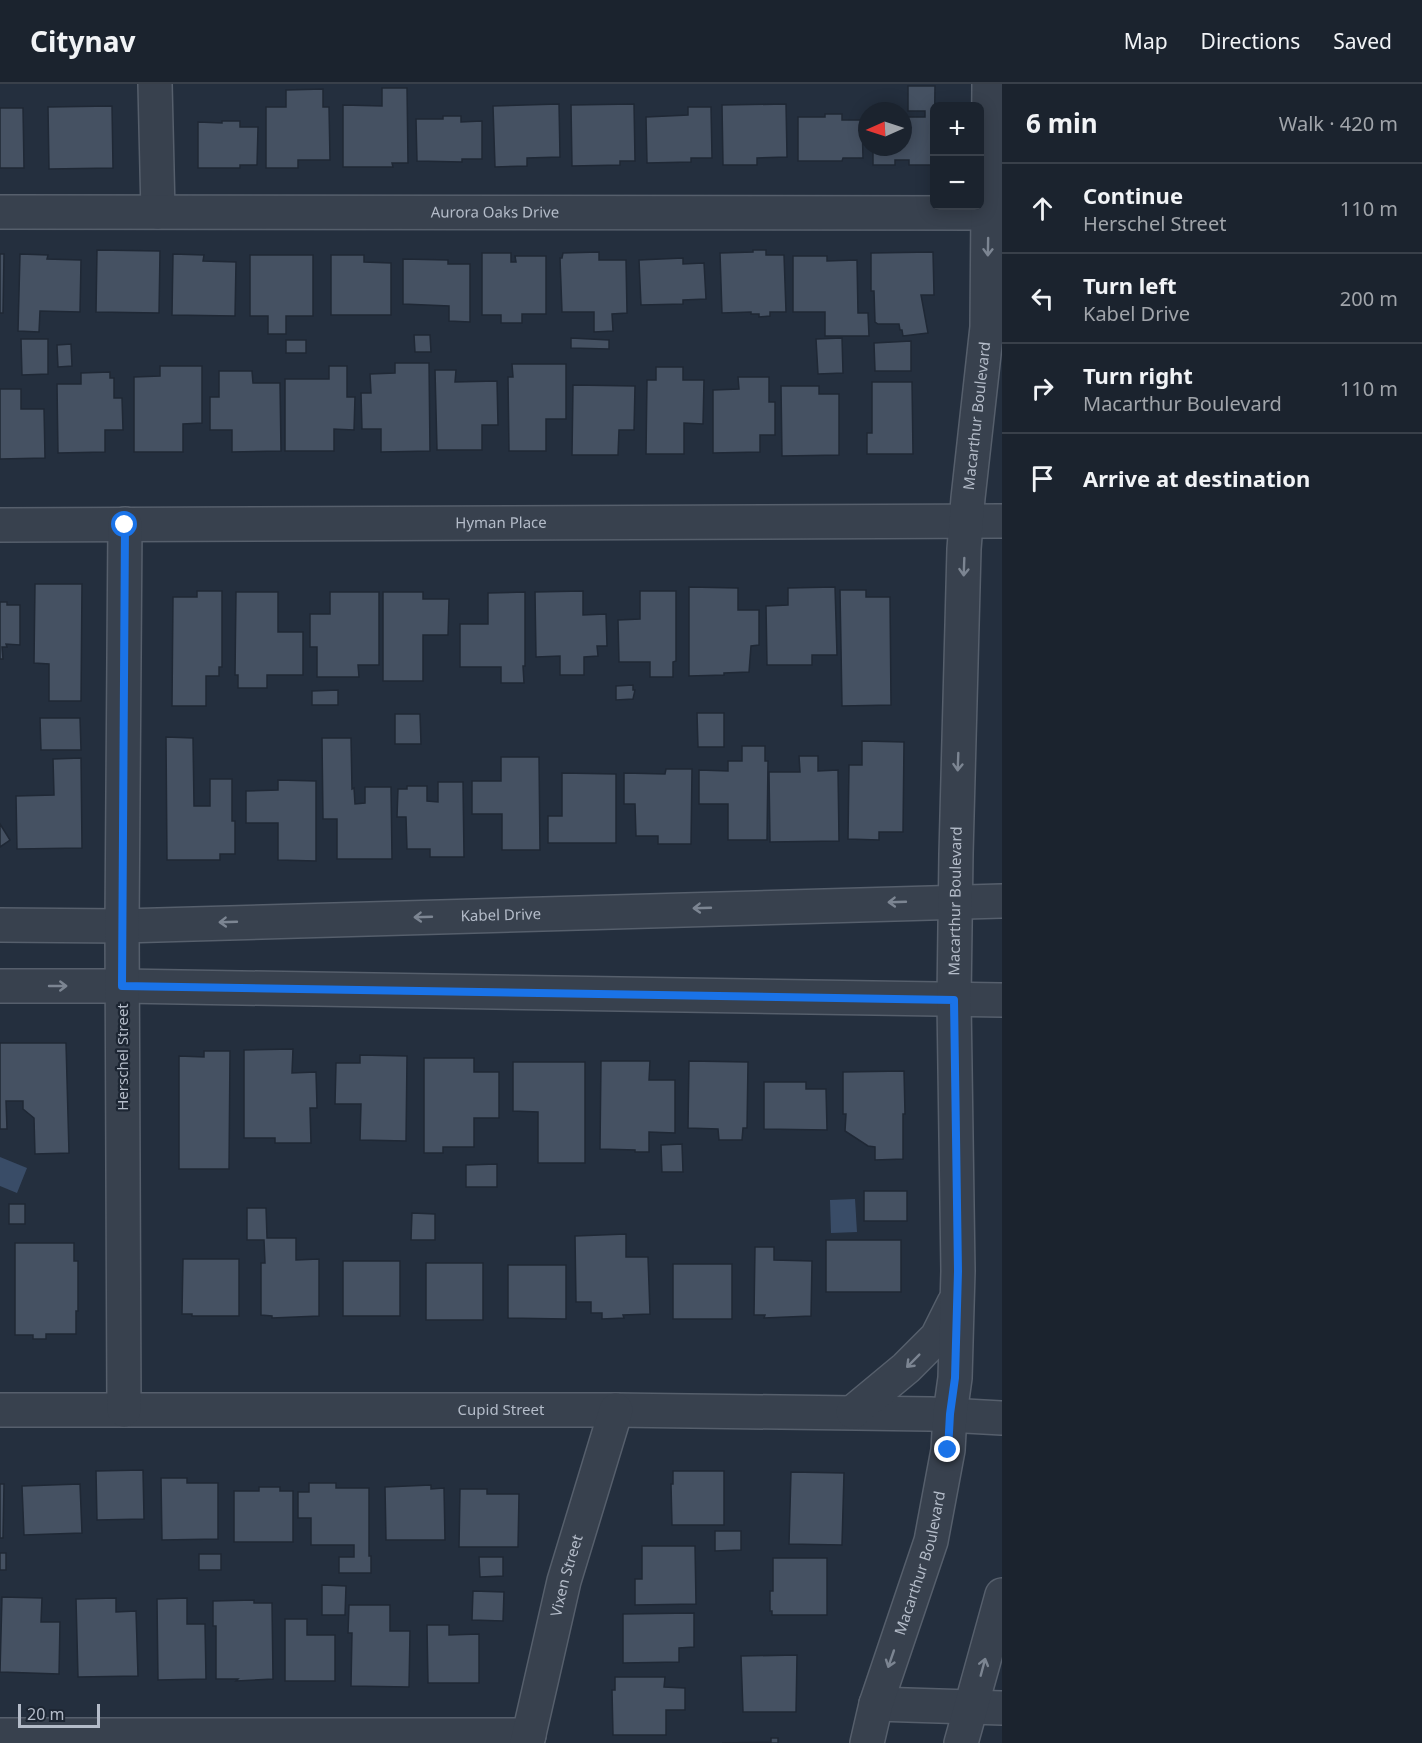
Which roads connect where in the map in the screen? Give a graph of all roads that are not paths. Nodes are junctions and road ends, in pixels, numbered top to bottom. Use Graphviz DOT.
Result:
graph roads {
  1 [pos="155,84"];
  2 [pos="988,84"];
  3 [pos="0,212"];
  4 [pos="158,212"];
  5 [pos="989,213"];
  6 [pos="1002,521"];
  7 [pos="966,522"];
  8 [pos="0,525"];
  9 [pos="125,525"];
  10 [pos="1002,900"];
  11 [pos="955,901"];
  12 [pos="0,925"];
  13 [pos="122,926"];
  14 [pos="0,986"];
  15 [pos="122,986"];
  16 [pos="954,1000"];
  17 [pos="1002,1000"];
  18 [pos="957,1296"];
  19 [pos="0,1410"];
  20 [pos="124,1410"];
  21 [pos="616,1410"];
  22 [pos="853,1412"];
  23 [pos="950,1414"];
  24 [pos="1002,1418"];
  25 [pos="1002,1595"];
  26 [pos="876,1704"];
  27 [pos="987,1707"];
  28 [pos="0,1735"];
  29 [pos="528,1739"];
  30 [pos="867,1743"];
  31 [pos="961,1743"];
  1 -- 4 [label="street"];
  2 -- 5 [label="street, Macarthur Boulevard"];
  3 -- 4 [label="street, Aurora Oaks Drive"];
  4 -- 5 [label="street, Aurora Oaks Drive"];
  5 -- 7 [label="street, Macarthur Boulevard, one-way"];
  6 -- 7 [label="street, Hyman Place"];
  7 -- 9 [label="street, Hyman Place"];
  7 -- 11 [label="street, Macarthur Boulevard, one-way"];
  8 -- 9 [label="street, Hyman Place"];
  9 -- 13 [label="street, Herschel Street"];
  10 -- 11 [label="street, Kabel Drive"];
  11 -- 13 [label="street, Kabel Drive, one-way"];
  11 -- 16 [label="street, Macarthur Boulevard"];
  12 -- 13 [label="street, Kabel Drive"];
  13 -- 15 [label="street, Herschel Street"];
  14 -- 15 [label="street, one-way"];
  15 -- 16 [label="street"];
  15 -- 20 [label="street, Herschel Street"];
  16 -- 17 [label="street"];
  16 -- 18 [label="street, Macarthur Boulevard"];
  18 -- 22 [label="street, one-way"];
  18 -- 23 [label="street, Macarthur Boulevard"];
  19 -- 20 [label="street, Cupid Street"];
  20 -- 21 [label="street, Cupid Street"];
  21 -- 22 [label="street, Cupid Street"];
  21 -- 29 [label="street, Vixen Street"];
  22 -- 23 [label="street, Cupid Street"];
  23 -- 24 [label="street, Cupid Street"];
  23 -- 26 [label="street, Macarthur Boulevard, one-way"];
  27 -- 25 [label="street, one-way"];
  26 -- 27 [label="street"];
  26 -- 30 [label="street, Macarthur Boulevard"];
  27 -- 31 [label="street"];
  28 -- 29 [label="street"];
}
